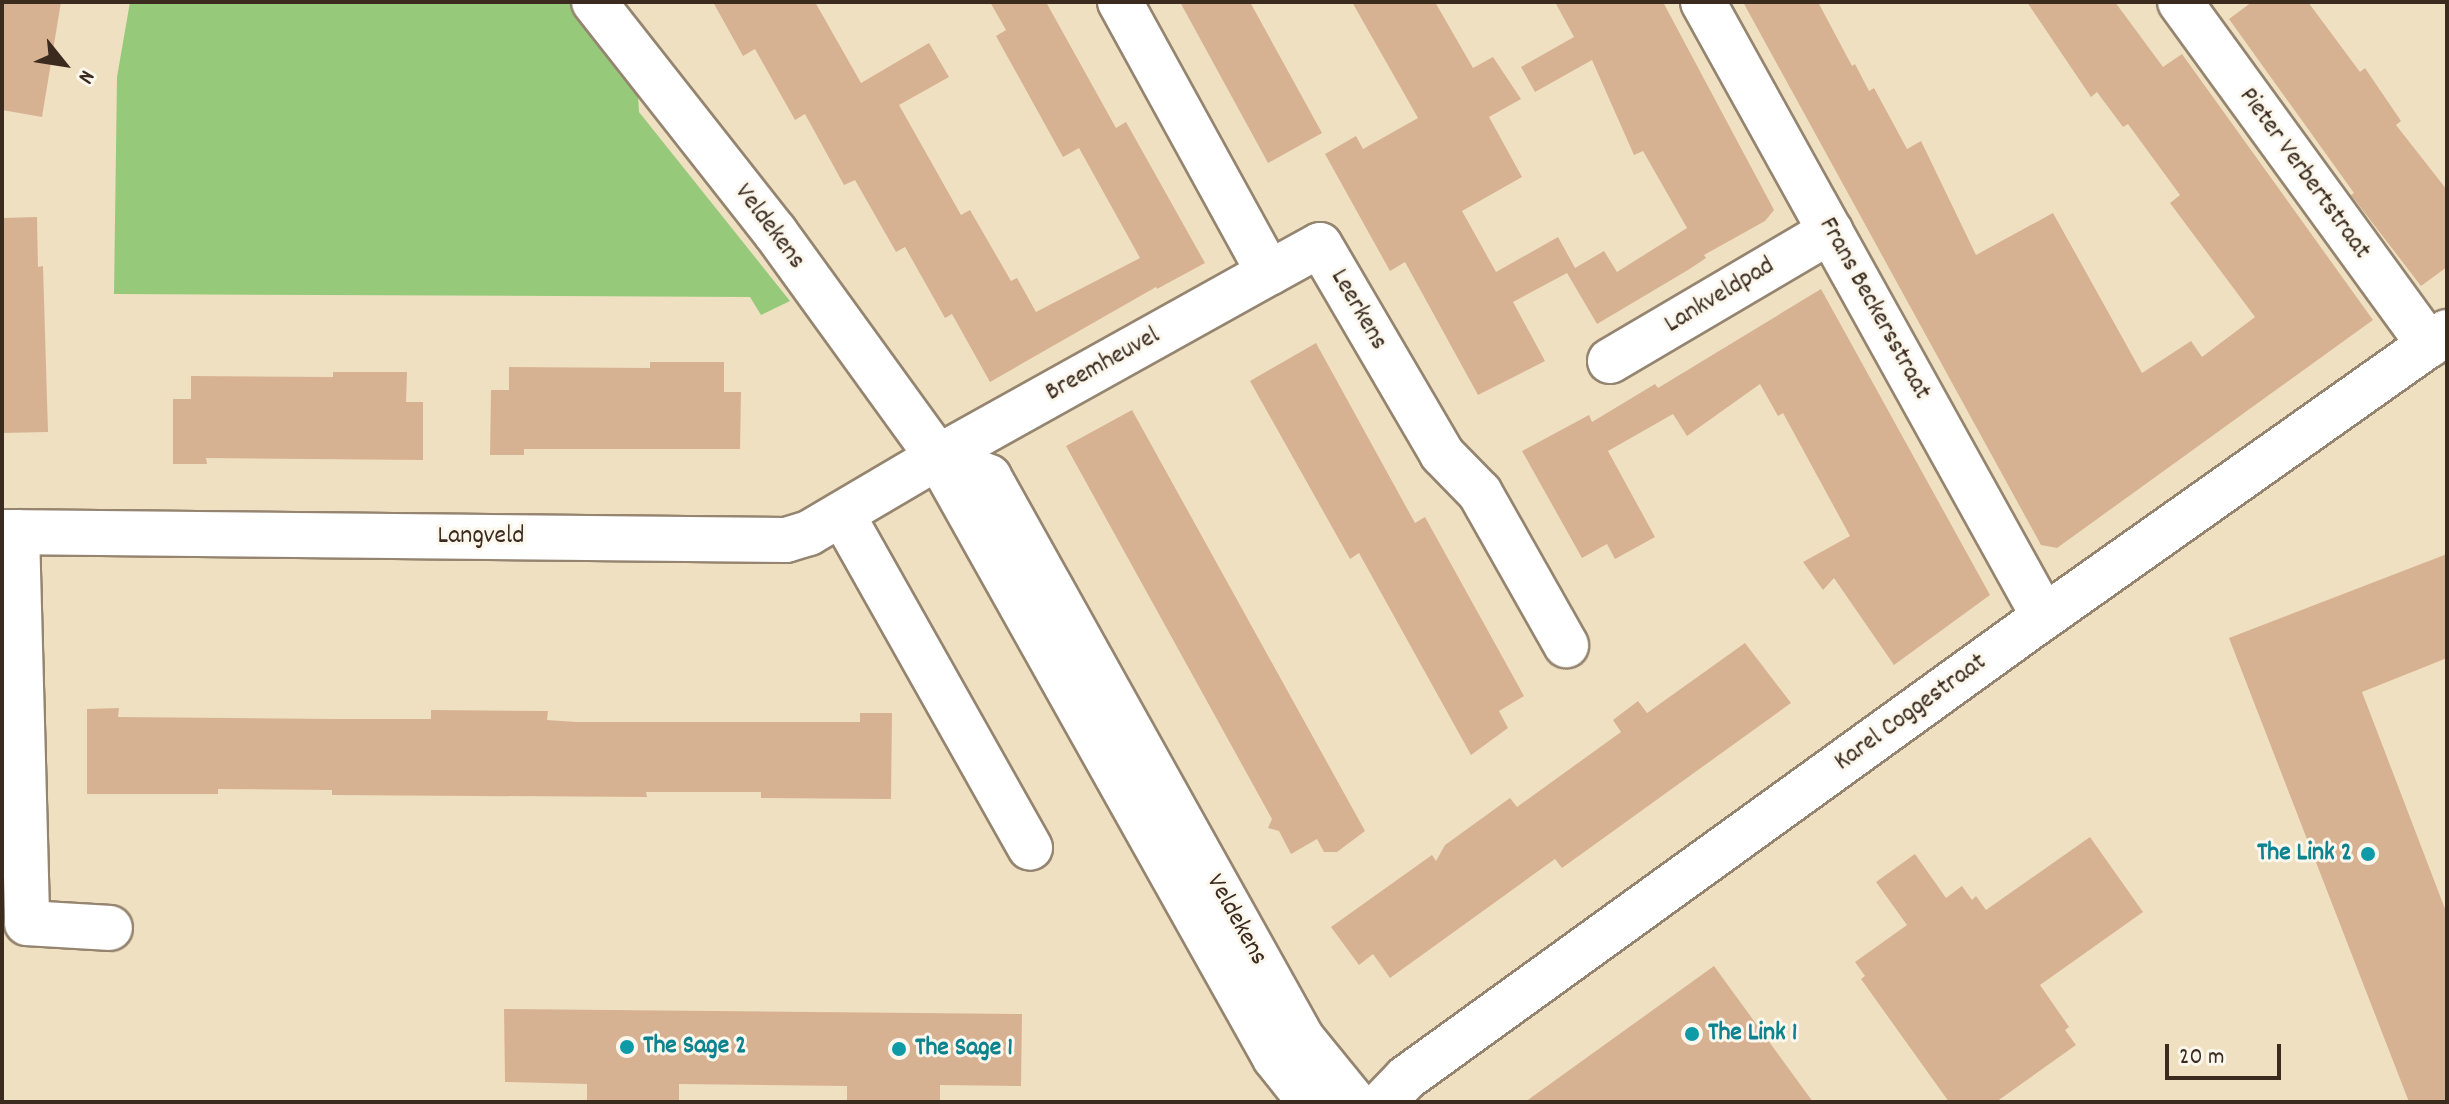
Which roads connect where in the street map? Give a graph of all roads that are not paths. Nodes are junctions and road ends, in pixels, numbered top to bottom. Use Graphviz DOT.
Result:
graph roads {
  1 [pos="594,2"];
  2 [pos="1120,2"];
  3 [pos="1703,2"];
  4 [pos="2180,2"];
  5 [pos="1831,231"];
  6 [pos="1269,273"];
  7 [pos="2438,339"];
  8 [pos="1610,361"];
  9 [pos="938,457"];
  10 [pos="842,514"];
  11 [pos="10,532"];
  12 [pos="2044,617"];
  13 [pos="1566,645"];
  14 [pos="1115,738"];
  15 [pos="1030,848"];
  16 [pos="110,928"];
  17 [pos="1310,1102"];
  18 [pos="1354,1102"];
  19 [pos="1383,1102"];
  1 -- 9 [label="street, Veldekens"];
  2 -- 6 [label="street"];
  3 -- 5 [label="street, Frans Beckersstraat"];
  4 -- 7 [label="street, Pieter Verbertstraat"];
  5 -- 8 [label="street, Lankveldpad"];
  5 -- 12 [label="street, Frans Beckersstraat"];
  6 -- 9 [label="street, Breemheuvel"];
  6 -- 13 [label="street, Leerkens"];
  7 -- 12 [label="street, Karel Coggestraat"];
  9 -- 10 [label="street, Langveld"];
  9 -- 14 [label="street, Veldekens"];
  10 -- 11 [label="street, Langveld"];
  10 -- 15 [label="street"];
  11 -- 16 [label="street"];
  12 -- 19 [label="street, Karel Coggestraat"];
  14 -- 17 [label="street, Veldekens"];
  14 -- 18 [label="street, Veldekens"];
}
